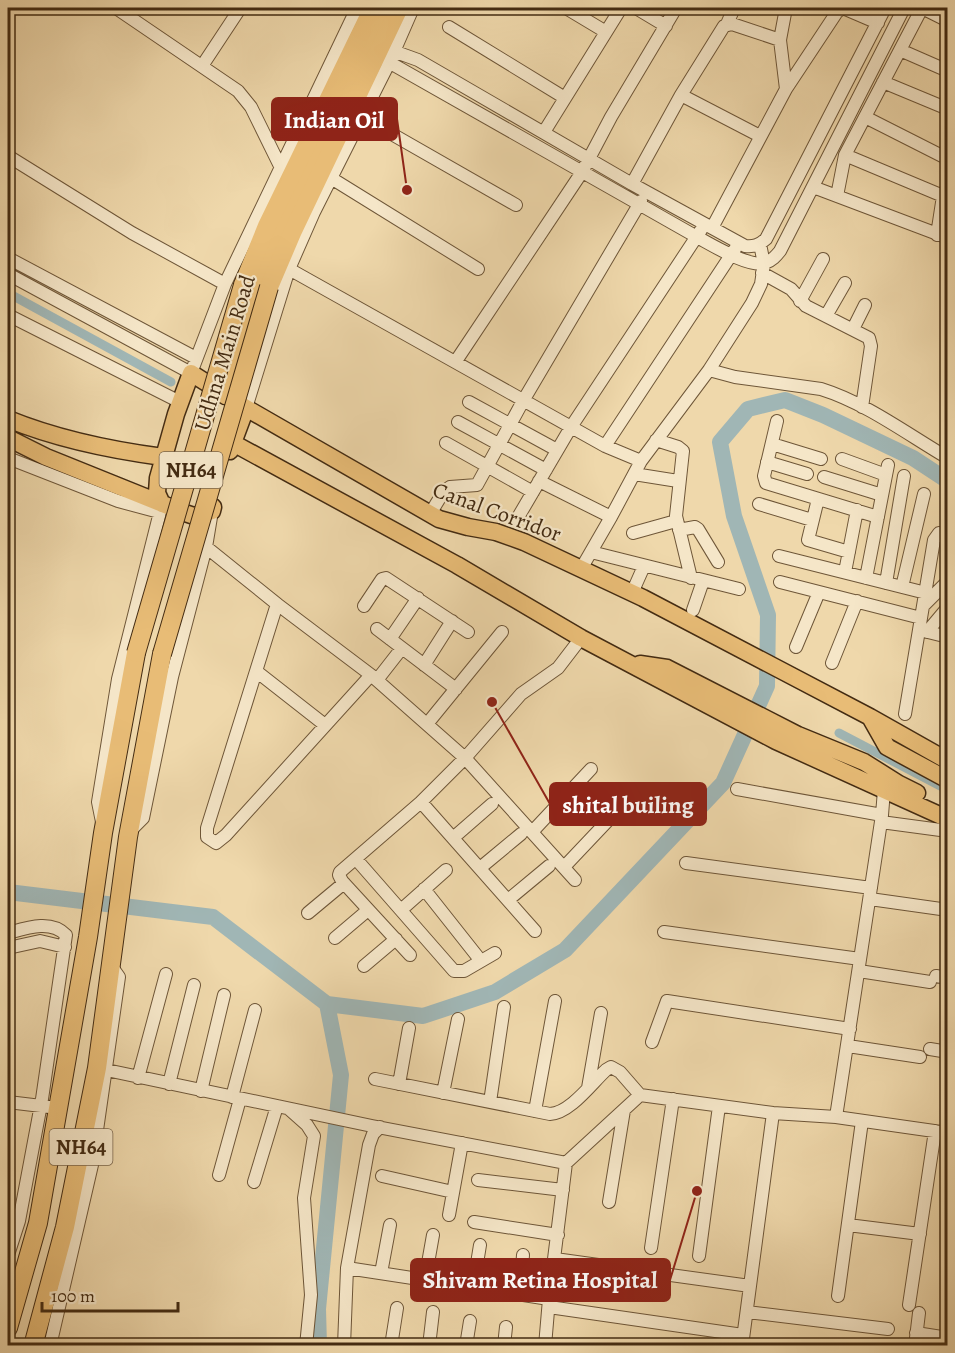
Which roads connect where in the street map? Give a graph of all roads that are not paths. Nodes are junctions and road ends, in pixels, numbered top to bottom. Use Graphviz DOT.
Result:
graph roads {
  1 [pos="116,8"];
  2 [pos="357,8"];
  3 [pos="373,8"];
  4 [pos="384,8"];
  5 [pos="392,8"];
  6 [pos="399,8"];
  7 [pos="413,8"];
  8 [pos="566,8"];
  9 [pos="621,8"];
  10 [pos="636,8"];
  11 [pos="676,8"];
  12 [pos="734,8"];
  13 [pos="786,8"];
  14 [pos="843,8"];
  15 [pos="885,8"];
  16 [pos="904,8"];
  17 [pos="922,8"];
  18 [pos="239,10"];
  19 [pos="948,21"];
  20 [pos="878,23"];
  21 [pos="728,24"];
  22 [pos="666,26"];
  23 [pos="449,27"];
  24 [pos="606,32"];
  25 [pos="780,40"];
  26 [pos="900,50"];
  27 [pos="386,54"];
  28 [pos="202,66"];
  29 [pos="948,71"];
  30 [pos="883,82"];
  31 [pos="786,89"];
  32 [pos="681,95"];
  33 [pos="565,98"];
  34 [pos="948,109"];
  35 [pos="362,117"];
  36 [pos="865,117"];
  37 [pos="544,132"];
  38 [pos="760,136"];
  39 [pos="845,155"];
  40 [pos="588,159"];
  41 [pos="948,159"];
  42 [pos="10,162"];
  43 [pos="281,168"];
  44 [pos="582,172"];
  45 [pos="331,178"];
  46 [pos="632,184"];
  47 [pos="813,187"];
  48 [pos="945,191"];
  49 [pos="646,192"];
  50 [pos="298,194"];
  51 [pos="837,196"];
  52 [pos="516,204"];
  53 [pos="638,205"];
  54 [pos="708,226"];
  55 [pos="697,237"];
  56 [pos="942,237"];
  57 [pos="739,243"];
  58 [pos="760,244"];
  59 [pos="731,255"];
  60 [pos="8,258"];
  61 [pos="823,259"];
  62 [pos="478,268"];
  63 [pos="763,268"];
  64 [pos="290,269"];
  65 [pos="8,274"];
  66 [pos="845,283"];
  67 [pos="234,285"];
  68 [pos="800,301"];
  69 [pos="865,305"];
  70 [pos="8,315"];
  71 [pos="826,316"];
  72 [pos="853,329"];
  73 [pos="456,361"];
  74 [pos="194,366"];
  75 [pos="709,370"];
  76 [pos="225,396"];
  77 [pos="523,400"];
  78 [pos="180,402"];
  79 [pos="469,402"];
  80 [pos="862,407"];
  81 [pos="246,408"];
  82 [pos="8,420"];
  83 [pos="777,421"];
  84 [pos="458,422"];
  85 [pos="510,424"];
  86 [pos="571,427"];
  87 [pos="8,438"];
  88 [pos="656,440"];
  89 [pos="233,443"];
  90 [pos="446,443"];
  91 [pos="772,444"];
  92 [pos="500,445"];
  93 [pos="605,446"];
  94 [pos="557,450"];
  95 [pos="163,457"];
  96 [pos="8,458"];
  97 [pos="948,458"];
  98 [pos="821,459"];
  99 [pos="842,459"];
  100 [pos="641,461"];
  101 [pos="767,462"];
  102 [pos="488,467"];
  103 [pos="634,474"];
  104 [pos="807,474"];
  105 [pos="904,476"];
  106 [pos="824,477"];
  107 [pos="539,481"];
  108 [pos="678,481"];
  109 [pos="924,494"];
  110 [pos="882,495"];
  111 [pos="818,499"];
  112 [pos="759,504"];
  113 [pos="163,508"];
  114 [pos="857,510"];
  115 [pos="212,511"];
  116 [pos="430,514"];
  117 [pos="611,517"];
  118 [pos="878,517"];
  119 [pos="517,519"];
  120 [pos="812,520"];
  121 [pos="678,525"];
  122 [pos="633,533"];
  123 [pos="948,536"];
  124 [pos="206,547"];
  125 [pos="591,552"];
  126 [pos="849,552"];
  127 [pos="779,556"];
  128 [pos="718,562"];
  129 [pos="644,566"];
  130 [pos="580,569"];
  131 [pos="844,572"];
  132 [pos="866,578"];
  133 [pos="697,580"];
  134 [pos="948,581"];
  135 [pos="780,582"];
  136 [pos="886,583"];
  137 [pos="903,587"];
  138 [pos="739,589"];
  139 [pos="819,591"];
  140 [pos="637,596"];
  141 [pos="418,598"];
  142 [pos="925,599"];
  143 [pos="857,601"];
  144 [pos="277,604"];
  145 [pos="364,606"];
  146 [pos="948,607"];
  147 [pos="693,610"];
  148 [pos="452,621"];
  149 [pos="922,626"];
  150 [pos="377,629"];
  151 [pos="468,632"];
  152 [pos="502,632"];
  153 [pos="948,637"];
  154 [pos="581,638"];
  155 [pos="390,639"];
  156 [pos="796,647"];
  157 [pos="402,648"];
  158 [pos="832,663"];
  159 [pos="424,665"];
  160 [pos="256,671"];
  161 [pos="374,677"];
  162 [pos="456,689"];
  163 [pos="905,714"];
  164 [pos="870,717"];
  165 [pos="428,724"];
  166 [pos="325,725"];
  167 [pos="779,734"];
  168 [pos="465,758"];
  169 [pos="948,761"];
  170 [pos="864,762"];
  171 [pos="591,769"];
  172 [pos="850,775"];
  173 [pos="948,780"];
  174 [pos="737,789"];
  175 [pos="884,790"];
  176 [pos="422,802"];
  177 [pos="492,804"];
  178 [pos="948,808"];
  179 [pos="617,811"];
  180 [pos="882,818"];
  181 [pos="948,819"];
  182 [pos="104,831"];
  183 [pos="948,831"];
  184 [pos="527,833"];
  185 [pos="129,835"];
  186 [pos="453,838"];
  187 [pos="356,859"];
  188 [pos="686,863"];
  189 [pos="549,866"];
  190 [pos="564,867"];
  191 [pos="480,868"];
  192 [pos="446,870"];
  193 [pos="575,880"];
  194 [pos="344,883"];
  195 [pos="424,889"];
  196 [pos="870,893"];
  197 [pos="508,900"];
  198 [pos="368,910"];
  199 [pos="401,910"];
  200 [pos="948,910"];
  201 [pos="308,913"];
  202 [pos="536,931"];
  203 [pos="664,932"];
  204 [pos="8,933"];
  205 [pos="335,938"];
  206 [pos="396,939"];
  207 [pos="65,947"];
  208 [pos="8,948"];
  209 [pos="495,953"];
  210 [pos="410,955"];
  211 [pos="481,961"];
  212 [pos="860,965"];
  213 [pos="364,966"];
  214 [pos="166,974"];
  215 [pos="938,979"];
  216 [pos="195,986"];
  217 [pos="224,995"];
  218 [pos="555,1000"];
  219 [pos="504,1007"];
  220 [pos="255,1010"];
  221 [pos="601,1013"];
  222 [pos="458,1019"];
  223 [pos="409,1028"];
  224 [pos="850,1029"];
  225 [pos="652,1042"];
  226 [pos="848,1046"];
  227 [pos="948,1052"];
  228 [pos="102,1070"];
  229 [pos="138,1078"];
  230 [pos="375,1079"];
  231 [pos="169,1084"];
  232 [pos="399,1084"];
  233 [pos="588,1088"];
  234 [pos="201,1091"];
  235 [pos="443,1093"];
  236 [pos="640,1095"];
  237 [pos="236,1098"];
  238 [pos="673,1100"];
  239 [pos="8,1102"];
  240 [pos="490,1102"];
  241 [pos="719,1106"];
  242 [pos="49,1107"];
  243 [pos="282,1107"];
  244 [pos="624,1110"];
  245 [pos="535,1111"];
  246 [pos="773,1113"];
  247 [pos="836,1117"];
  248 [pos="862,1121"];
  249 [pos="376,1126"];
  250 [pos="941,1132"];
  251 [pos="462,1143"];
  252 [pos="566,1163"];
  253 [pos="219,1175"];
  254 [pos="381,1176"];
  255 [pos="478,1180"];
  256 [pos="254,1182"];
  257 [pos="563,1190"];
  258 [pos="453,1192"];
  259 [pos="609,1202"];
  260 [pos="449,1215"];
  261 [pos="474,1222"];
  262 [pos="390,1225"];
  263 [pos="848,1226"];
  264 [pos="558,1234"];
  265 [pos="920,1234"];
  266 [pos="433,1235"];
  267 [pos="480,1245"];
  268 [pos="651,1248"];
  269 [pos="8,1255"];
  270 [pos="523,1255"];
  271 [pos="699,1256"];
  272 [pos="555,1259"];
  273 [pos="347,1268"];
  274 [pos="381,1273"];
  275 [pos="425,1280"];
  276 [pos="750,1286"];
  277 [pos="473,1288"];
  278 [pos="520,1295"];
  279 [pos="838,1296"];
  280 [pos="549,1303"];
  281 [pos="397,1308"];
  282 [pos="433,1312"];
  283 [pos="747,1312"];
  284 [pos="470,1321"];
  285 [pos="506,1327"];
  286 [pos="8,1328"];
  287 [pos="888,1329"];
  288 [pos="948,1338"];
  289 [pos="915,1339"];
  290 [pos="743,1340"];
  291 [pos="33,1346"];
  292 [pos="50,1346"];
  293 [pos="306,1346"];
  294 [pos="344,1346"];
  295 [pos="391,1346"];
  296 [pos="429,1346"];
  297 [pos="466,1346"];
  298 [pos="504,1346"];
  299 [pos="545,1346"];
  1 -- 28 [label="street"];
  2 -- 43 [label="street"];
  3 -- 67 [label="highway, NH64"];
  4 -- 50 [label="main road"];
  5 -- 50 [label="main road"];
  6 -- 27 [label="highway, Udhna Main Road / NH64"];
  7 -- 27 [label="street"];
  8 -- 24 [label="street"];
  9 -- 24 [label="street"];
  10 -- 22 [label="street"];
  11 -- 22 [label="street"];
  12 -- 21 [label="street"];
  13 -- 25 [label="street"];
  14 -- 20 [label="street"];
  14 -- 31 [label="street"];
  15 -- 20 [label="street"];
  16 -- 47 [label="street"];
  17 -- 19 [label="street"];
  17 -- 26 [label="street"];
  18 -- 28 [label="street"];
  20 -- 58 [label="street"];
  21 -- 25 [label="street"];
  21 -- 32 [label="street"];
  22 -- 40 [label="street"];
  23 -- 33 [label="street"];
  24 -- 33 [label="street"];
  25 -- 31 [label="street"];
  26 -- 29 [label="street"];
  26 -- 30 [label="street"];
  27 -- 35 [label="street"];
  27 -- 37 [label="street"];
  27 -- 44 [label="street"];
  27 -- 185 [label="highway, Udhna Main Road / NH64, bridge"];
  28 -- 43 [label="street"];
  30 -- 34 [label="street"];
  30 -- 36 [label="street"];
  31 -- 38 [label="street"];
  32 -- 38 [label="street"];
  32 -- 46 [label="street"];
  33 -- 37 [label="street"];
  35 -- 45 [label="street"];
  35 -- 52 [label="street"];
  36 -- 39 [label="street"];
  36 -- 41 [label="street"];
  37 -- 40 [label="street"];
  38 -- 54 [label="street"];
  39 -- 48 [label="street"];
  39 -- 51 [label="street"];
  40 -- 44 [label="street"];
  40 -- 46 [label="street"];
  42 -- 67 [label="street"];
  43 -- 67 [label="street"];
  44 -- 53 [label="street"];
  44 -- 73 [label="street"];
  45 -- 62 [label="street"];
  45 -- 64 [label="street"];
  46 -- 49 [label="street"];
  47 -- 51 [label="street"];
  47 -- 63 [label="street"];
  48 -- 56 [label="street"];
  49 -- 53 [label="street"];
  49 -- 54 [label="street"];
  50 -- 76 [label="main road"];
  51 -- 56 [label="street"];
  53 -- 55 [label="street"];
  53 -- 77 [label="street"];
  54 -- 55 [label="street"];
  54 -- 57 [label="street"];
  55 -- 59 [label="street"];
  55 -- 86 [label="street"];
  57 -- 58 [label="street"];
  57 -- 59 [label="street"];
  58 -- 63 [label="street"];
  59 -- 63 [label="street"];
  59 -- 93 [label="street"];
  60 -- 74 [label="street"];
  61 -- 68 [label="street"];
  63 -- 68 [label="street"];
  63 -- 75 [label="street"];
  64 -- 73 [label="street"];
  64 -- 81 [label="street"];
  65 -- 74 [label="street"];
  66 -- 71 [label="street"];
  67 -- 74 [label="street"];
  67 -- 182 [label="highway, NH64, bridge"];
  68 -- 71 [label="street"];
  69 -- 72 [label="street"];
  70 -- 78 [label="street"];
  71 -- 72 [label="street"];
  72 -- 80 [label="street"];
  73 -- 77 [label="street"];
  74 -- 76 [label="main road, Canal Corridor"];
  74 -- 78 [label="main road"];
  75 -- 80 [label="street"];
  75 -- 88 [label="street"];
  76 -- 81 [label="main road, Canal Corridor"];
  77 -- 85 [label="street"];
  77 -- 86 [label="street"];
  78 -- 95 [label="main road"];
  79 -- 85 [label="street"];
  80 -- 97 [label="street"];
  81 -- 89 [label="main road"];
  81 -- 116 [label="main road, Canal Corridor"];
  82 -- 95 [label="main road"];
  83 -- 91 [label="street"];
  84 -- 92 [label="street"];
  85 -- 92 [label="street"];
  85 -- 94 [label="street"];
  86 -- 93 [label="street"];
  86 -- 94 [label="street"];
  87 -- 113 [label="main road"];
  88 -- 100 [label="street"];
  88 -- 108 [label="street"];
  89 -- 115 [label="main road"];
  89 -- 154 [label="main road"];
  90 -- 102 [label="street"];
  91 -- 98 [label="street"];
  91 -- 101 [label="street"];
  92 -- 102 [label="street"];
  92 -- 107 [label="street"];
  93 -- 100 [label="street"];
  94 -- 107 [label="street"];
  95 -- 113 [label="main road"];
  96 -- 113 [label="street"];
  99 -- 110 [label="street"];
  100 -- 103 [label="street"];
  101 -- 104 [label="street"];
  101 -- 111 [label="street"];
  102 -- 107 [label="street"];
  102 -- 116 [label="street"];
  103 -- 108 [label="street"];
  103 -- 117 [label="street"];
  105 -- 136 [label="street"];
  106 -- 110 [label="street"];
  107 -- 117 [label="street"];
  107 -- 119 [label="street"];
  108 -- 121 [label="street"];
  109 -- 137 [label="street"];
  110 -- 118 [label="street"];
  111 -- 114 [label="street"];
  111 -- 120 [label="street"];
  112 -- 120 [label="street"];
  113 -- 115 [label="main road"];
  113 -- 182 [label="street"];
  114 -- 118 [label="street"];
  114 -- 126 [label="street"];
  115 -- 124 [label="street"];
  116 -- 130 [label="main road, Canal Corridor"];
  117 -- 125 [label="street"];
  118 -- 132 [label="street"];
  120 -- 126 [label="street"];
  121 -- 122 [label="street"];
  121 -- 128 [label="street"];
  121 -- 133 [label="street"];
  123 -- 142 [label="street"];
  124 -- 144 [label="street"];
  124 -- 185 [label="street"];
  125 -- 129 [label="street"];
  125 -- 130 [label="street"];
  126 -- 131 [label="street"];
  127 -- 131 [label="street"];
  129 -- 133 [label="street"];
  129 -- 140 [label="street"];
  130 -- 140 [label="main road, Canal Corridor"];
  131 -- 132 [label="street"];
  132 -- 136 [label="street"];
  133 -- 138 [label="street"];
  133 -- 147 [label="street"];
  134 -- 142 [label="street"];
  135 -- 139 [label="street"];
  136 -- 137 [label="street"];
  137 -- 142 [label="street"];
  139 -- 143 [label="street"];
  139 -- 156 [label="street"];
  140 -- 164 [label="main road, Canal Corridor"];
  141 -- 145 [label="street"];
  141 -- 148 [label="street"];
  141 -- 155 [label="street"];
  142 -- 149 [label="street"];
  143 -- 149 [label="street"];
  143 -- 158 [label="street"];
  144 -- 160 [label="street"];
  144 -- 161 [label="street"];
  146 -- 149 [label="street"];
  148 -- 151 [label="street"];
  148 -- 159 [label="street"];
  149 -- 153 [label="street"];
  149 -- 163 [label="street"];
  150 -- 155 [label="street"];
  152 -- 162 [label="street"];
  154 -- 167 [label="main road"];
  154 -- 168 [label="street"];
  155 -- 157 [label="street"];
  157 -- 159 [label="street"];
  157 -- 161 [label="street"];
  159 -- 162 [label="street"];
  160 -- 166 [label="street"];
  160 -- 166 [label="street"];
  161 -- 165 [label="street"];
  161 -- 166 [label="street"];
  162 -- 165 [label="street"];
  164 -- 169 [label="main road"];
  164 -- 173 [label="main road"];
  165 -- 168 [label="street"];
  167 -- 170 [label="main road"];
  167 -- 172 [label="main road"];
  168 -- 176 [label="street"];
  168 -- 184 [label="street"];
  170 -- 172 [label="main road"];
  170 -- 178 [label="main road"];
  171 -- 184 [label="street"];
  172 -- 175 [label="main road"];
  174 -- 180 [label="street"];
  175 -- 180 [label="street"];
  175 -- 181 [label="main road"];
  176 -- 186 [label="street"];
  176 -- 187 [label="street"];
  177 -- 186 [label="street"];
  179 -- 190 [label="street"];
  180 -- 183 [label="street"];
  180 -- 196 [label="street"];
  182 -- 242 [label="highway, NH64"];
  184 -- 190 [label="street"];
  184 -- 191 [label="street"];
  185 -- 228 [label="highway, NH64"];
  186 -- 191 [label="street"];
  187 -- 194 [label="street"];
  187 -- 199 [label="street"];
  188 -- 196 [label="street"];
  189 -- 197 [label="street"];
  190 -- 193 [label="street"];
  191 -- 197 [label="street"];
  192 -- 195 [label="street"];
  194 -- 198 [label="street"];
  194 -- 201 [label="street"];
  195 -- 199 [label="street"];
  195 -- 211 [label="street"];
  196 -- 200 [label="street"];
  196 -- 212 [label="street"];
  197 -- 202 [label="street"];
  198 -- 205 [label="street"];
  198 -- 206 [label="street"];
  199 -- 211 [label="street"];
  203 -- 212 [label="street"];
  204 -- 207 [label="street"];
  206 -- 210 [label="street"];
  206 -- 213 [label="street"];
  207 -- 208 [label="street"];
  207 -- 242 [label="street"];
  209 -- 211 [label="street"];
  212 -- 215 [label="street"];
  212 -- 224 [label="street"];
  214 -- 229 [label="street"];
  216 -- 231 [label="street"];
  217 -- 234 [label="street"];
  218 -- 245 [label="street"];
  219 -- 240 [label="street"];
  220 -- 237 [label="street"];
  221 -- 233 [label="street"];
  222 -- 235 [label="street"];
  223 -- 232 [label="street"];
  224 -- 225 [label="street"];
  224 -- 226 [label="street"];
  226 -- 227 [label="street"];
  226 -- 247 [label="street"];
  228 -- 229 [label="street"];
  228 -- 291 [label="highway, NH64"];
  228 -- 292 [label="street"];
  229 -- 231 [label="street"];
  230 -- 232 [label="street"];
  231 -- 234 [label="street"];
  232 -- 235 [label="street"];
  233 -- 236 [label="street"];
  233 -- 245 [label="street"];
  234 -- 237 [label="street"];
  235 -- 240 [label="street"];
  236 -- 238 [label="street"];
  236 -- 244 [label="street"];
  237 -- 243 [label="street"];
  237 -- 253 [label="street"];
  238 -- 241 [label="street"];
  238 -- 268 [label="street"];
  239 -- 242 [label="street"];
  240 -- 245 [label="street"];
  241 -- 246 [label="street"];
  241 -- 271 [label="street"];
  242 -- 269 [label="street"];
  242 -- 286 [label="highway, NH64"];
  243 -- 249 [label="street"];
  243 -- 256 [label="street"];
  243 -- 293 [label="street"];
  244 -- 252 [label="street"];
  244 -- 259 [label="street"];
  246 -- 247 [label="street"];
  246 -- 276 [label="street"];
  247 -- 248 [label="street"];
  248 -- 250 [label="street"];
  248 -- 263 [label="street"];
  249 -- 251 [label="street"];
  249 -- 273 [label="street"];
  250 -- 265 [label="street"];
  251 -- 252 [label="street"];
  251 -- 258 [label="street"];
  252 -- 257 [label="street"];
  254 -- 258 [label="street"];
  255 -- 257 [label="street"];
  257 -- 264 [label="street"];
  258 -- 260 [label="street"];
  261 -- 264 [label="street"];
  262 -- 274 [label="street"];
  263 -- 265 [label="street"];
  263 -- 279 [label="street"];
  264 -- 272 [label="street"];
  265 -- 289 [label="street"];
  266 -- 275 [label="street"];
  267 -- 277 [label="street"];
  270 -- 278 [label="street"];
  272 -- 276 [label="street"];
  272 -- 280 [label="street"];
  273 -- 274 [label="street"];
  273 -- 294 [label="street"];
  274 -- 275 [label="street"];
  275 -- 277 [label="street"];
  276 -- 283 [label="street"];
  277 -- 278 [label="street"];
  278 -- 280 [label="street"];
  280 -- 290 [label="street"];
  280 -- 299 [label="street"];
  281 -- 295 [label="street"];
  282 -- 296 [label="street"];
  283 -- 287 [label="street"];
  283 -- 290 [label="street"];
  284 -- 297 [label="street"];
  285 -- 298 [label="street"];
  288 -- 289 [label="street"];
}
